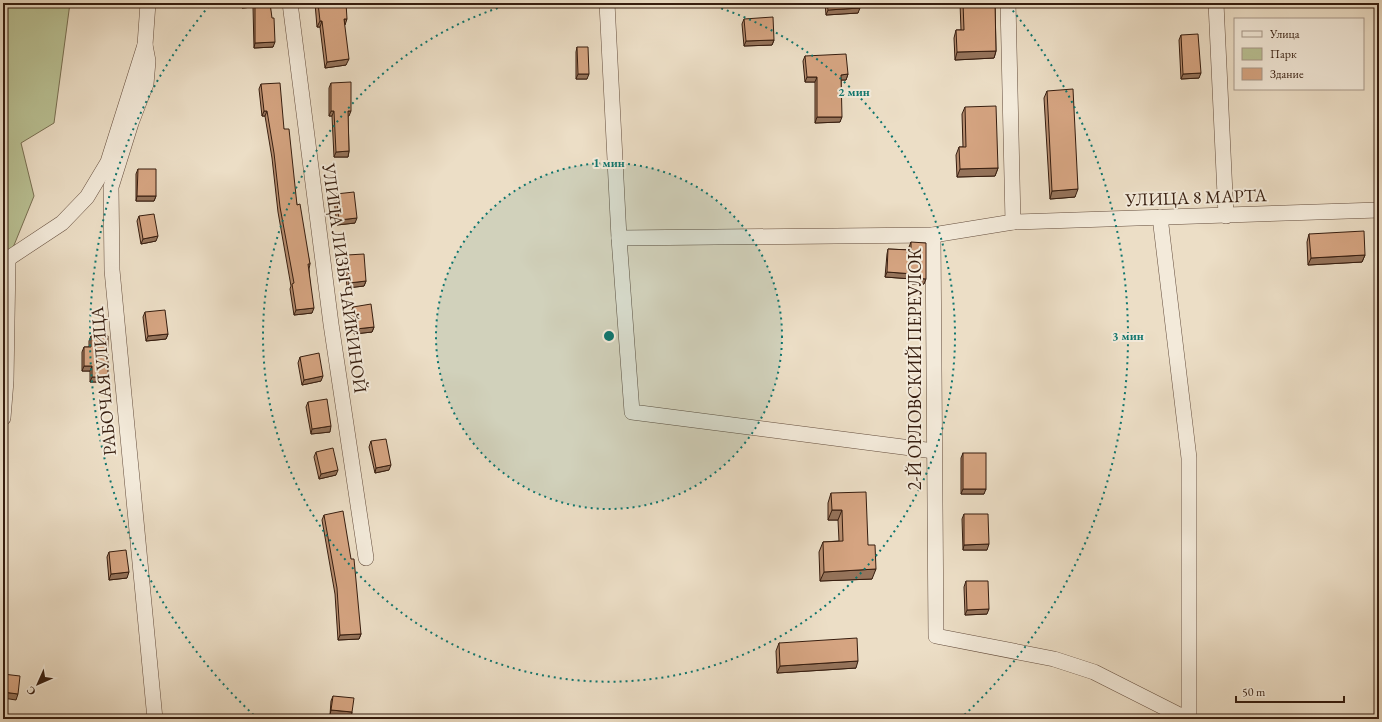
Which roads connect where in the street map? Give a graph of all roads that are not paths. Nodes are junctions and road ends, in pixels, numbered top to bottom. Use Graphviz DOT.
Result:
graph roads {
  1 [pos="148,3"];
  2 [pos="290,3"];
  3 [pos="607,3"];
  4 [pos="1008,3"];
  5 [pos="1216,3"];
  6 [pos="145,45"];
  7 [pos="1379,210"];
  8 [pos="1226,216"];
  9 [pos="1160,217"];
  10 [pos="1013,222"];
  11 [pos="933,235"];
  12 [pos="620,238"];
  13 [pos="6,261"];
  14 [pos="3,418"];
  15 [pos="934,451"];
  16 [pos="366,558"];
  17 [pos="156,719"];
  18 [pos="1188,719"];
  1 -- 6 [label="street"];
  2 -- 16 [label="street, УЛИЦА ЛИЗЫ ЧАЙКИНОЙ"];
  3 -- 12 [label="street"];
  4 -- 10 [label="street"];
  5 -- 8 [label="street"];
  6 -- 13 [label="street"];
  6 -- 17 [label="street, РАБОЧАЯ УЛИЦА"];
  7 -- 8 [label="street, УЛИЦА 8 МАРТА"];
  8 -- 9 [label="street, УЛИЦА 8 МАРТА"];
  9 -- 10 [label="street, УЛИЦА 8 МАРТА"];
  9 -- 18 [label="street"];
  10 -- 11 [label="street, 2-Й ОРЛОВСКИЙ ПЕРЕУЛОК"];
  11 -- 12 [label="street"];
  11 -- 15 [label="street, 2-Й ОРЛОВСКИЙ ПЕРЕУЛОК"];
  12 -- 15 [label="street"];
  13 -- 14 [label="street"];
  15 -- 18 [label="street, 2-Й ОРЛОВСКИЙ ПЕРЕУЛОК"];
}
